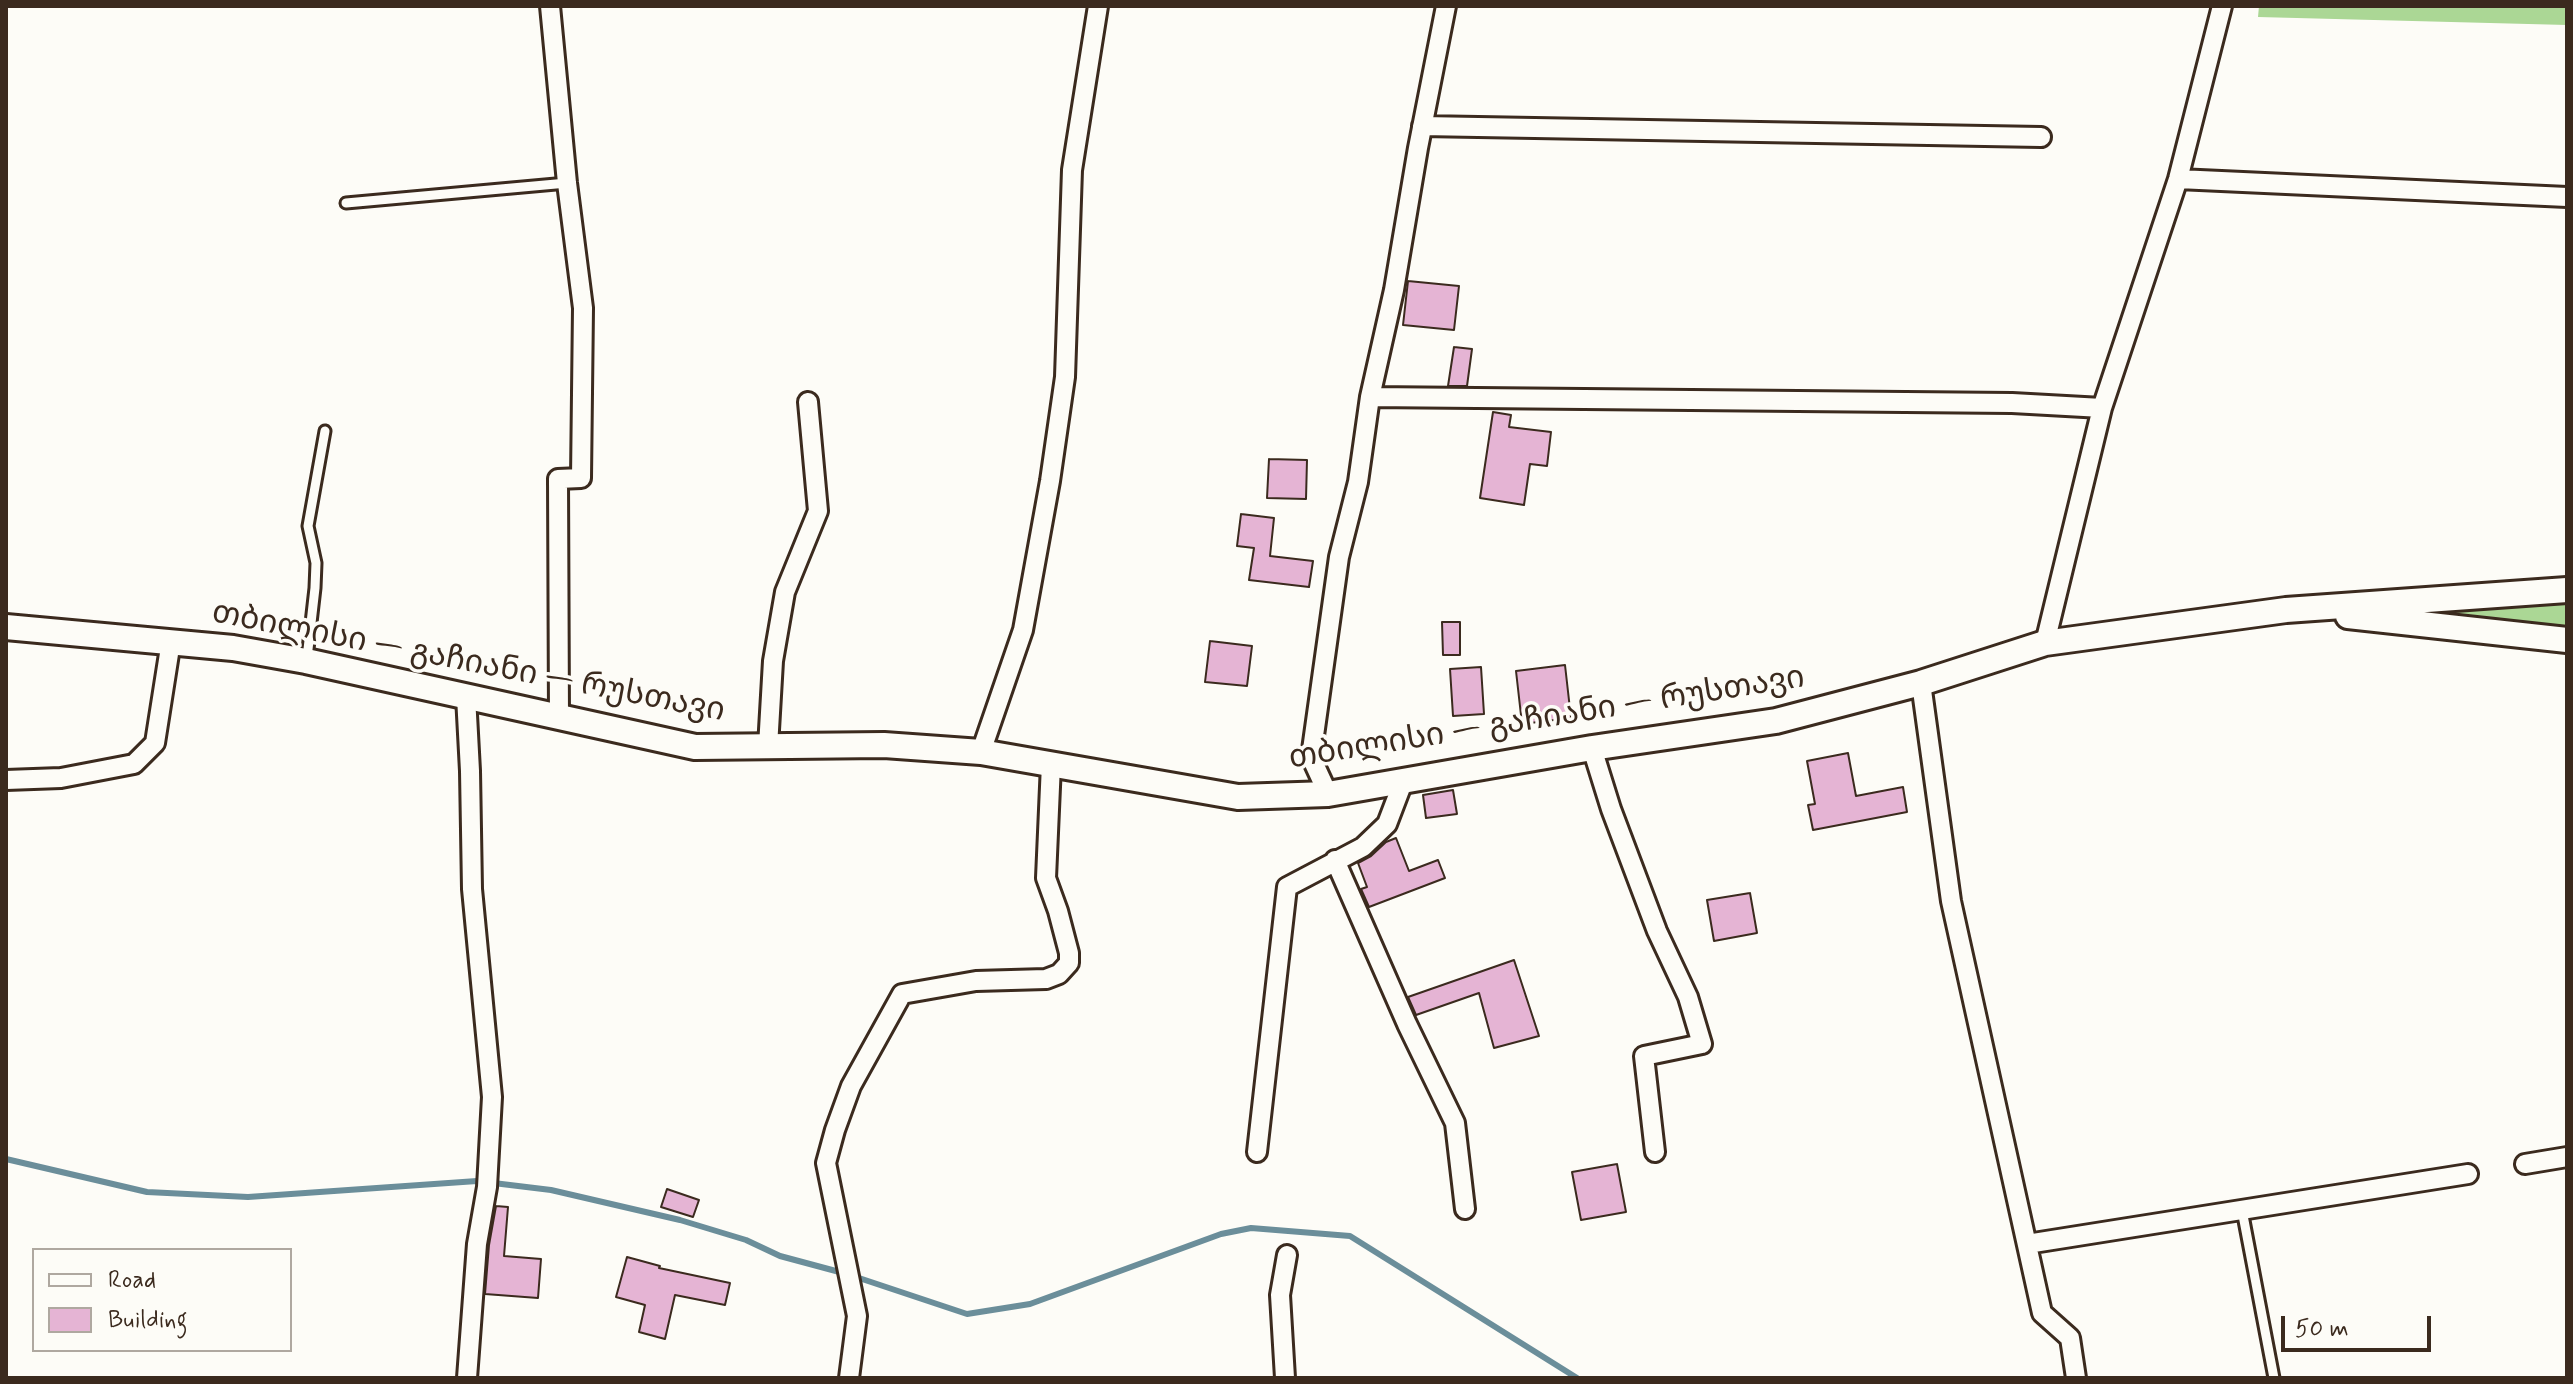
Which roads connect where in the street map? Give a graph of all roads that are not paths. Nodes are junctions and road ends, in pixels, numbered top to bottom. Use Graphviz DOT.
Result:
graph roads {
  1 [pos="550,6"];
  2 [pos="1098,6"];
  3 [pos="1446,6"];
  4 [pos="2222,6"];
  5 [pos="1422,126"];
  6 [pos="2041,137"];
  7 [pos="2178,179"];
  8 [pos="567,183"];
  9 [pos="2567,197"];
  10 [pos="346,203"];
  11 [pos="1370,397"];
  12 [pos="808,402"];
  13 [pos="2102,408"];
  14 [pos="325,431"];
  15 [pos="2567,590"];
  16 [pos="2286,610"];
  17 [pos="6,627"];
  18 [pos="2567,640"];
  19 [pos="171,641"];
  20 [pos="2045,643"];
  21 [pos="306,661"];
  22 [pos="1921,683"];
  23 [pos="466,696"];
  24 [pos="559,718"];
  25 [pos="768,747"];
  26 [pos="1592,748"];
  27 [pos="981,752"];
  28 [pos="1051,764"];
  29 [pos="6,780"];
  30 [pos="1403,782"];
  31 [pos="1328,794"];
  32 [pos="1335,860"];
  33 [pos="1257,1152"];
  34 [pos="1655,1152"];
  35 [pos="2567,1157"];
  36 [pos="2525,1164"];
  37 [pos="2468,1174"];
  38 [pos="1465,1209"];
  39 [pos="2242,1210"];
  40 [pos="2027,1244"];
  41 [pos="1287,1255"];
  42 [pos="467,1378"];
  43 [pos="849,1378"];
  44 [pos="1285,1378"];
  45 [pos="2076,1378"];
  46 [pos="2274,1378"];
  1 -- 8 [label="street"];
  2 -- 27 [label="street"];
  3 -- 5 [label="street"];
  4 -- 7 [label="street"];
  5 -- 6 [label="street"];
  5 -- 11 [label="street"];
  7 -- 9 [label="street"];
  7 -- 13 [label="street"];
  8 -- 10 [label="lane"];
  8 -- 24 [label="street"];
  11 -- 13 [label="street"];
  11 -- 31 [label="street"];
  12 -- 25 [label="street"];
  13 -- 20 [label="street"];
  14 -- 21 [label="lane"];
  15 -- 16 [label="main road, თბილისი — გაჩიანი — რუსთავი"];
  16 -- 18 [label="main road, თბილისი — გაჩიანი — რუსთავი"];
  16 -- 20 [label="main road, თბილისი — გაჩიანი — რუსთავი"];
  17 -- 19 [label="main road, თბილისი — გაჩიანი — რუსთავი"];
  19 -- 21 [label="main road, თბილისი — გაჩიანი — რუსთავი"];
  19 -- 29 [label="street"];
  20 -- 22 [label="main road, თბილისი — გაჩიანი — რუსთავი"];
  21 -- 23 [label="main road, თბილისი — გაჩიანი — რუსთავი"];
  22 -- 26 [label="main road, თბილისი — გაჩიანი — რუსთავი"];
  22 -- 40 [label="street"];
  23 -- 24 [label="main road, თბილისი — გაჩიანი — რუსთავი"];
  23 -- 42 [label="street"];
  24 -- 25 [label="main road, თბილისი — გაჩიანი — რუსთავი"];
  25 -- 27 [label="main road, თბილისი — გაჩიანი — რუსთავი"];
  26 -- 30 [label="main road, თბილისი — გაჩიანი — რუსთავი"];
  26 -- 34 [label="street"];
  27 -- 28 [label="main road, თბილისი — გაჩიანი — რუსთავი"];
  28 -- 31 [label="main road, თბილისი — გაჩიანი — რუსთავი"];
  28 -- 43 [label="street"];
  30 -- 31 [label="main road, თბილისი — გაჩიანი — რუსთავი"];
  30 -- 32 [label="street"];
  32 -- 33 [label="street"];
  32 -- 38 [label="street"];
  35 -- 36 [label="street"];
  37 -- 39 [label="street"];
  39 -- 40 [label="street"];
  39 -- 46 [label="lane"];
  40 -- 45 [label="street"];
  41 -- 44 [label="street"];
}
